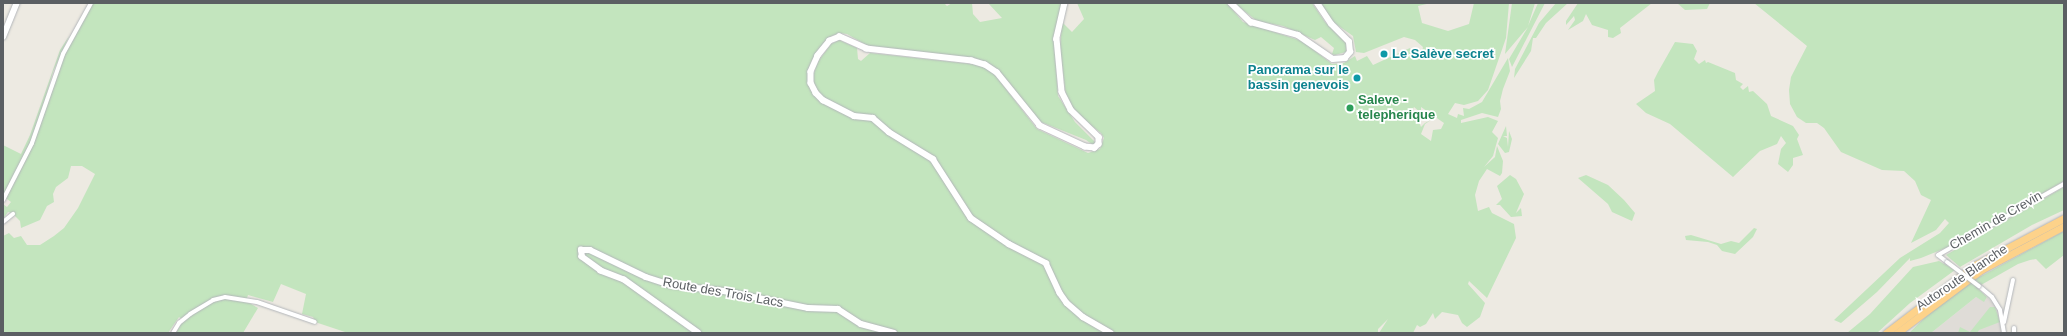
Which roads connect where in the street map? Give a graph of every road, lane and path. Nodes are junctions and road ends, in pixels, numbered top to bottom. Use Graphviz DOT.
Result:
graph roads {
  1 [pos="18,3"];
  2 [pos="91,3"];
  3 [pos="1065,3"];
  4 [pos="1231,3"];
  5 [pos="1317,3"];
  6 [pos="3,37"];
  7 [pos="2064,184"];
  8 [pos="3,200"];
  9 [pos="13,214"];
  10 [pos="2064,218"];
  11 [pos="3,222"];
  12 [pos="2064,226"];
  13 [pos="2013,280"];
  14 [pos="315,322"];
  15 [pos="2003,324"];
  16 [pos="173,333"];
  17 [pos="698,333"];
  18 [pos="894,333"];
  19 [pos="1112,333"];
  20 [pos="1886,333"];
  21 [pos="1897,333"];
  22 [pos="2004,333"];
  1 -- 6 [label="street"];
  2 -- 8 [label="street"];
  3 -- 19 [label="street"];
  4 -- 5 [label="street"];
  7 -- 15 [label="street, Chemin de Crevin, bridge"];
  9 -- 11 [label="street"];
  10 -- 20 [label="highway, Autoroute Blanche"];
  12 -- 21 [label="highway, Autoroute Blanche"];
  13 -- 15 [label="street"];
  14 -- 16 [label="street"];
  15 -- 22 [label="street, Chemin de Crevin"];
  17 -- 18 [label="street, Route des Trois Lacs"];
}
